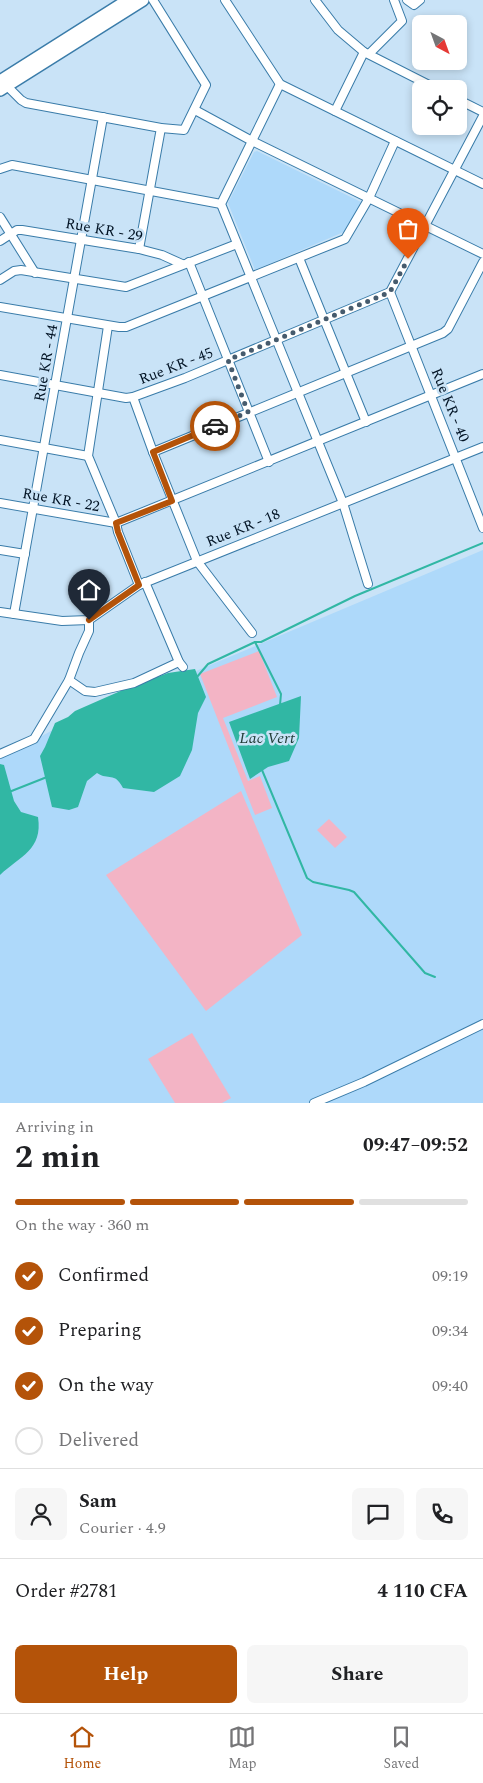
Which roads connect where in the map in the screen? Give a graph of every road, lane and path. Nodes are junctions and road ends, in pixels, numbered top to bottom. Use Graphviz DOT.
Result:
graph roads {
  1 [pos="128,0"];
  2 [pos="143,0"];
  3 [pos="153,0"];
  4 [pos="225,0"];
  5 [pos="315,0"];
  6 [pos="394,0"];
  7 [pos="407,0"];
  8 [pos="420,0"];
  9 [pos="366,53"];
  10 [pos="419,80"];
  11 [pos="280,84"];
  12 [pos="2,85"];
  13 [pos="467,105"];
  14 [pos="195,110"];
  15 [pos="335,111"];
  16 [pos="483,114"];
  17 [pos="103,117"];
  18 [pos="161,128"];
  19 [pos="396,141"];
  20 [pos="252,142"];
  21 [pos="0,169"];
  22 [pos="454,170"];
  23 [pos="92,180"];
  24 [pos="483,184"];
  25 [pos="150,190"];
  26 [pos="369,198"];
  27 [pos="221,204"];
  28 [pos="0,217"];
  29 [pos="425,226"];
  30 [pos="10,234"];
  31 [pos="0,241"];
  32 [pos="82,241"];
  33 [pos="237,244"];
  34 [pos="139,249"];
  35 [pos="483,254"];
  36 [pos="299,258"];
  37 [pos="483,262"];
  38 [pos="186,263"];
  39 [pos="35,273"];
  40 [pos="251,278"];
  41 [pos="0,280"];
  42 [pos="75,280"];
  43 [pos="390,292"];
  44 [pos="203,297"];
  45 [pos="0,307"];
  46 [pos="68,319"];
  47 [pos="325,320"];
  48 [pos="108,326"];
  49 [pos="276,340"];
  50 [pos="411,345"];
  51 [pos="228,360"];
  52 [pos="346,372"];
  53 [pos="483,374"];
  54 [pos="0,375"];
  55 [pos="56,385"];
  56 [pos="97,392"];
  57 [pos="298,392"];
  58 [pos="431,396"];
  59 [pos="133,397"];
  60 [pos="248,412"];
  61 [pos="366,422"];
  62 [pos="0,440"];
  63 [pos="318,442"];
  64 [pos="483,447"];
  65 [pos="45,448"];
  66 [pos="153,452"];
  67 [pos="88,456"];
  68 [pos="456,458"];
  69 [pos="269,462"];
  70 [pos="172,501"];
  71 [pos="343,503"];
  72 [pos="0,504"];
  73 [pos="34,509"];
  74 [pos="116,523"];
  75 [pos="483,528"];
  76 [pos="0,550"];
  77 [pos="25,554"];
  78 [pos="198,561"];
  79 [pos="142,584"];
  80 [pos="368,584"];
  81 [pos="0,612"];
  82 [pos="14,614"];
  83 [pos="89,620"];
  84 [pos="252,633"];
  85 [pos="70,680"];
  86 [pos="0,754"];
  87 [pos="483,1024"];
  88 [pos="314,1103"];
  1 -- 12 [label="highway"];
  2 -- 12 [label="highway"];
  3 -- 14 [label="street"];
  4 -- 11 [label="street"];
  5 -- 9 [label="street"];
  6 -- 9 [label="street"];
  7 -- 8 [label="street"];
  9 -- 10 [label="street"];
  9 -- 15 [label="street"];
  11 -- 15 [label="street"];
  11 -- 20 [label="street"];
  12 -- 17 [label="street"];
  13 -- 16 [label="street"];
  14 -- 18 [label="street"];
  14 -- 20 [label="street"];
  15 -- 19 [label="street"];
  16 -- 22 [label="street"];
  17 -- 18 [label="street"];
  17 -- 23 [label="street, Rue KR - 44"];
  18 -- 25 [label="street"];
  19 -- 22 [label="street"];
  19 -- 26 [label="street"];
  20 -- 26 [label="street"];
  20 -- 27 [label="street"];
  21 -- 23 [label="street"];
  22 -- 24 [label="street"];
  22 -- 29 [label="street"];
  23 -- 25 [label="street"];
  23 -- 32 [label="street, Rue KR - 44"];
  25 -- 27 [label="street"];
  25 -- 34 [label="street"];
  26 -- 29 [label="street"];
  26 -- 36 [label="street"];
  27 -- 33 [label="street"];
  28 -- 30 [label="street"];
  29 -- 35 [label="street"];
  29 -- 43 [label="street"];
  30 -- 31 [label="street"];
  30 -- 32 [label="street, Rue KR - 29"];
  30 -- 39 [label="street"];
  32 -- 34 [label="street, Rue KR - 29"];
  32 -- 42 [label="street, Rue KR - 44"];
  33 -- 38 [label="street"];
  33 -- 40 [label="street"];
  34 -- 38 [label="street, Rue KR - 29"];
  36 -- 40 [label="street"];
  36 -- 47 [label="street"];
  37 -- 50 [label="street"];
  38 -- 42 [label="street"];
  38 -- 44 [label="street"];
  39 -- 41 [label="street"];
  39 -- 42 [label="street"];
  40 -- 44 [label="street"];
  40 -- 49 [label="street"];
  42 -- 46 [label="street, Rue KR - 44"];
  43 -- 47 [label="street, Rue KR - 45"];
  43 -- 50 [label="street, Rue KR - 40"];
  44 -- 48 [label="street"];
  44 -- 51 [label="street"];
  45 -- 46 [label="street"];
  46 -- 48 [label="street"];
  46 -- 55 [label="street, Rue KR - 44"];
  47 -- 49 [label="street, Rue KR - 45"];
  47 -- 52 [label="street"];
  48 -- 56 [label="street"];
  49 -- 51 [label="street, Rue KR - 45"];
  49 -- 57 [label="street"];
  50 -- 52 [label="street"];
  50 -- 58 [label="street, Rue KR - 40"];
  51 -- 59 [label="street, Rue KR - 45"];
  51 -- 60 [label="street"];
  52 -- 57 [label="street"];
  52 -- 61 [label="street"];
  53 -- 58 [label="street"];
  54 -- 55 [label="street, Rue KR - 45"];
  55 -- 56 [label="street, Rue KR - 45"];
  55 -- 65 [label="street, Rue KR - 44"];
  56 -- 59 [label="street, Rue KR - 45"];
  56 -- 67 [label="street"];
  57 -- 60 [label="street"];
  57 -- 63 [label="street"];
  58 -- 61 [label="street"];
  58 -- 68 [label="street, Rue KR - 40"];
  59 -- 66 [label="street"];
  60 -- 66 [label="street"];
  60 -- 69 [label="street"];
  61 -- 63 [label="street"];
  62 -- 65 [label="street"];
  63 -- 69 [label="street"];
  63 -- 71 [label="street"];
  64 -- 68 [label="street, Rue KR - 18"];
  65 -- 67 [label="street"];
  65 -- 73 [label="street, Rue KR - 44"];
  66 -- 70 [label="street"];
  67 -- 74 [label="street"];
  68 -- 71 [label="street, Rue KR - 18"];
  68 -- 75 [label="street, Rue KR - 40"];
  69 -- 70 [label="street"];
  70 -- 74 [label="street"];
  70 -- 78 [label="street"];
  71 -- 78 [label="street, Rue KR - 18"];
  71 -- 80 [label="street"];
  72 -- 73 [label="street, Rue KR - 22"];
  73 -- 74 [label="street, Rue KR - 22"];
  73 -- 77 [label="street, Rue KR - 44"];
  74 -- 79 [label="street"];
  76 -- 77 [label="street"];
  77 -- 82 [label="street, Rue KR - 44"];
  78 -- 79 [label="street, Rue KR - 18"];
  78 -- 84 [label="street"];
  79 -- 83 [label="street, Rue KR - 18"];
  79 -- 85 [label="street"];
  81 -- 82 [label="street"];
  82 -- 83 [label="street"];
  83 -- 85 [label="street"];
  85 -- 86 [label="street"];
  87 -- 88 [label="street"];
}
